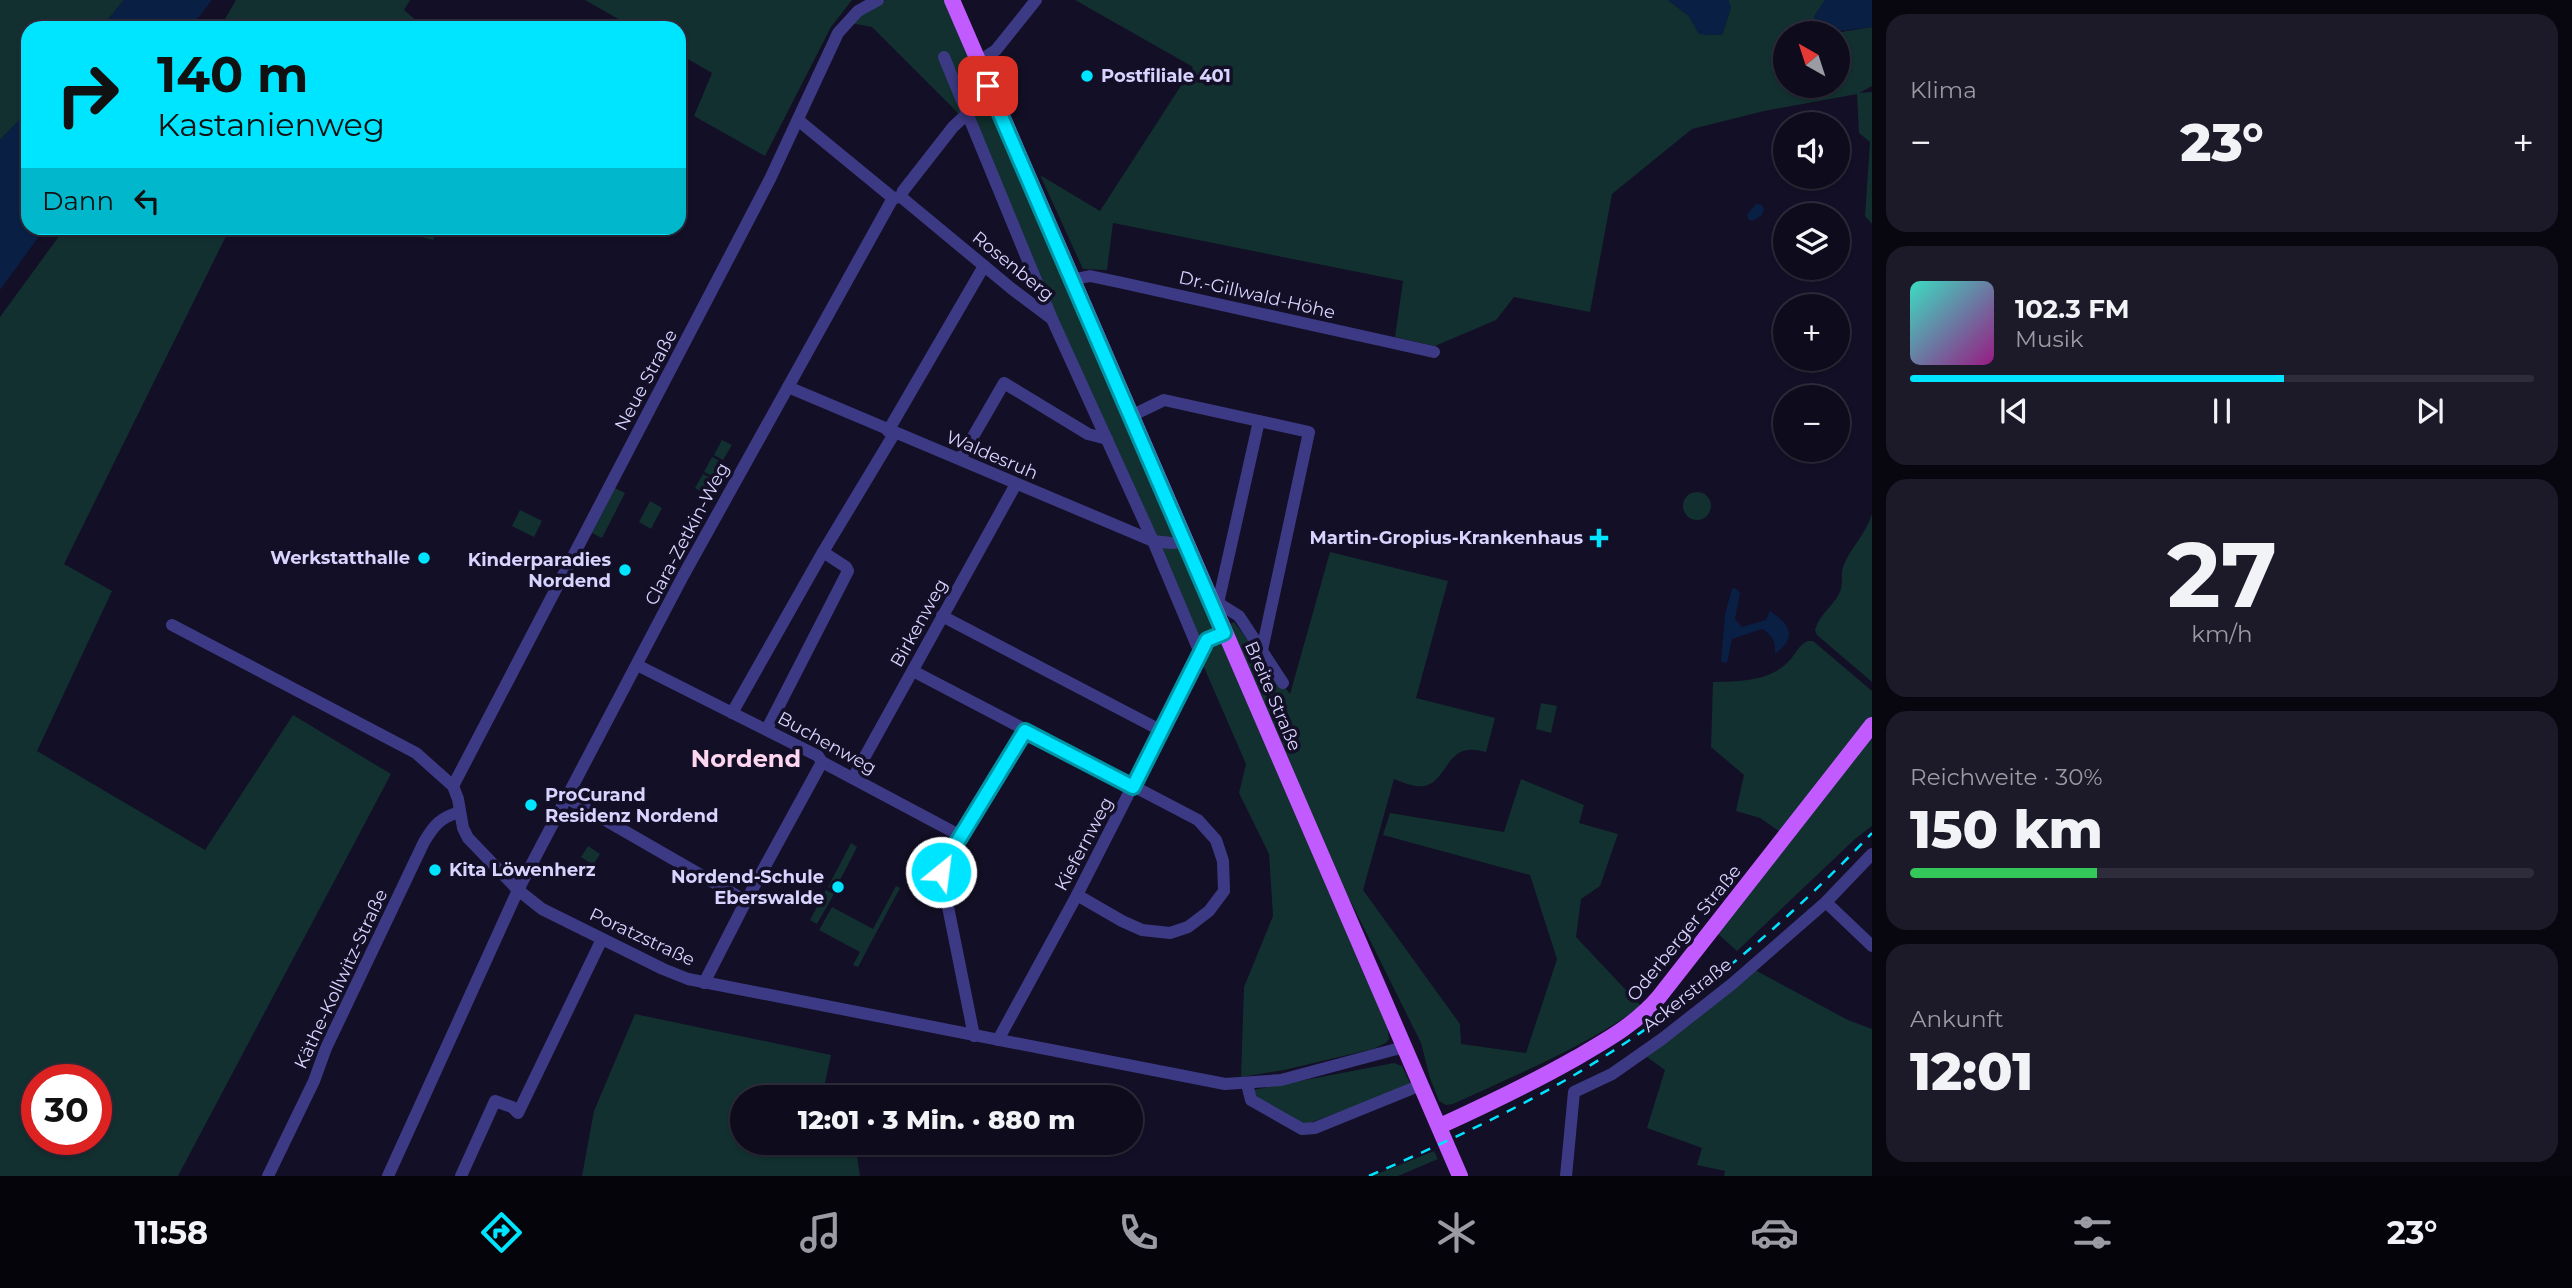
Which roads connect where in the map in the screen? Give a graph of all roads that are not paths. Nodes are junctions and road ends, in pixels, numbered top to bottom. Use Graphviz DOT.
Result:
graph roads {
  1 [pos="878,0"];
  2 [pos="952,0"];
  3 [pos="1036,0"];
  4 [pos="944,57"];
  5 [pos="978,62"];
  6 [pos="968,113"];
  7 [pos="798,120"];
  8 [pos="897,198"];
  9 [pos="984,266"];
  10 [pos="1071,280"];
  11 [pos="1052,319"];
  12 [pos="1434,352"];
  13 [pos="788,387"];
  14 [pos="1130,416"];
  15 [pos="1259,421"];
  16 [pos="891,432"];
  17 [pos="1107,439"];
  18 [pos="960,459"];
  19 [pos="1016,484"];
  20 [pos="1153,541"];
  21 [pos="1185,542"];
  22 [pos="823,552"];
  23 [pos="1215,604"];
  24 [pos="942,616"];
  25 [pos="172,625"];
  26 [pos="1224,633"];
  27 [pos="1262,650"];
  28 [pos="1200,653"];
  29 [pos="637,665"];
  30 [pos="913,671"];
  31 [pos="1283,683"];
  32 [pos="732,713"];
  33 [pos="1872,725"];
  34 [pos="766,729"];
  35 [pos="1025,731"];
  36 [pos="1162,731"];
  37 [pos="822,762"];
  38 [pos="853,778"];
  39 [pos="453,786"];
  40 [pos="1133,787"];
  41 [pos="567,798"];
  42 [pos="460,812"];
  43 [pos="961,836"];
  44 [pos="1872,854"];
  45 [pos="518,890"];
  46 [pos="1077,895"];
  47 [pos="746,901"];
  48 [pos="1830,906"];
  49 [pos="602,939"];
  50 [pos="1872,946"];
  51 [pos="704,983"];
  52 [pos="974,1036"];
  53 [pos="998,1040"];
  54 [pos="1404,1048"];
  55 [pos="1247,1084"];
  56 [pos="1421,1085"];
  57 [pos="1440,1126"];
  58 [pos="268,1176"];
  59 [pos="388,1176"];
  60 [pos="461,1176"];
  61 [pos="1460,1176"];
  62 [pos="1566,1176"];
  1 -- 7 [label="street, Neue Straße"];
  2 -- 5 [label="main road, Breite Straße"];
  3 -- 5 [label="street"];
  4 -- 6 [label="street"];
  5 -- 10 [label="main road, Breite Straße"];
  6 -- 8 [label="street, Clara-Zetkin-Weg"];
  6 -- 11 [label="street"];
  7 -- 8 [label="street, Rosenberg"];
  7 -- 39 [label="street, Neue Straße"];
  8 -- 9 [label="street, Rosenberg"];
  8 -- 13 [label="street, Clara-Zetkin-Weg"];
  9 -- 11 [label="street, Rosenberg"];
  9 -- 16 [label="street"];
  10 -- 12 [label="street, Dr.-Gillwald-Höhe"];
  10 -- 14 [label="main road, Breite Straße"];
  11 -- 17 [label="street, Rosenberg"];
  13 -- 16 [label="street, Waldesruh"];
  13 -- 29 [label="street, Clara-Zetkin-Weg"];
  14 -- 15 [label="street"];
  14 -- 21 [label="main road, Breite Straße"];
  15 -- 23 [label="street"];
  15 -- 27 [label="street"];
  16 -- 18 [label="street, Waldesruh"];
  16 -- 22 [label="street"];
  17 -- 18 [label="street"];
  17 -- 20 [label="street, Rosenberg"];
  18 -- 19 [label="street, Waldesruh"];
  19 -- 20 [label="street, Waldesruh"];
  19 -- 24 [label="street, Birkenweg"];
  20 -- 21 [label="street, Waldesruh"];
  20 -- 28 [label="street, Rosenberg"];
  21 -- 23 [label="main road, Breite Straße"];
  22 -- 32 [label="street"];
  22 -- 34 [label="street"];
  23 -- 26 [label="main road, Breite Straße"];
  23 -- 27 [label="street"];
  24 -- 30 [label="street, Birkenweg"];
  24 -- 36 [label="street"];
  25 -- 39 [label="street"];
  26 -- 28 [label="street, Kiefernweg"];
  26 -- 54 [label="main road, Breite Straße"];
  27 -- 31 [label="street"];
  28 -- 36 [label="street, Kiefernweg"];
  29 -- 32 [label="street, Buchenweg"];
  29 -- 41 [label="street, Clara-Zetkin-Weg"];
  30 -- 35 [label="street"];
  30 -- 38 [label="street, Birkenweg"];
  32 -- 34 [label="street, Buchenweg"];
  33 -- 57 [label="main road, Oderberger Straße"];
  34 -- 37 [label="street, Buchenweg"];
  35 -- 40 [label="street"];
  35 -- 43 [label="street"];
  36 -- 40 [label="street, Kiefernweg"];
  37 -- 38 [label="street, Buchenweg"];
  37 -- 47 [label="street"];
  38 -- 43 [label="street, Buchenweg"];
  39 -- 42 [label="street, Poratzstraße"];
  40 -- 46 [label="street, Kiefernweg"];
  40 -- 46 [label="street"];
  41 -- 45 [label="street, Clara-Zetkin-Weg"];
  41 -- 47 [label="street"];
  42 -- 45 [label="street, Poratzstraße"];
  42 -- 58 [label="street, Käthe-Kollwitz-Straße"];
  43 -- 52 [label="street"];
  44 -- 62 [label="street, Ackerstraße"];
  45 -- 49 [label="street, Poratzstraße"];
  45 -- 59 [label="street, Clara-Zetkin-Weg"];
  46 -- 53 [label="street, Kiefernweg"];
  47 -- 51 [label="street"];
  48 -- 50 [label="street"];
  49 -- 51 [label="street, Poratzstraße"];
  49 -- 60 [label="street"];
  51 -- 52 [label="street, Poratzstraße"];
  52 -- 53 [label="street, Poratzstraße"];
  53 -- 55 [label="street, Poratzstraße"];
  54 -- 55 [label="street, Poratzstraße"];
  54 -- 56 [label="main road, Breite Straße"];
  55 -- 56 [label="street"];
  56 -- 57 [label="main road, Breite Straße"];
  57 -- 61 [label="main road, Breite Straße"];
}
